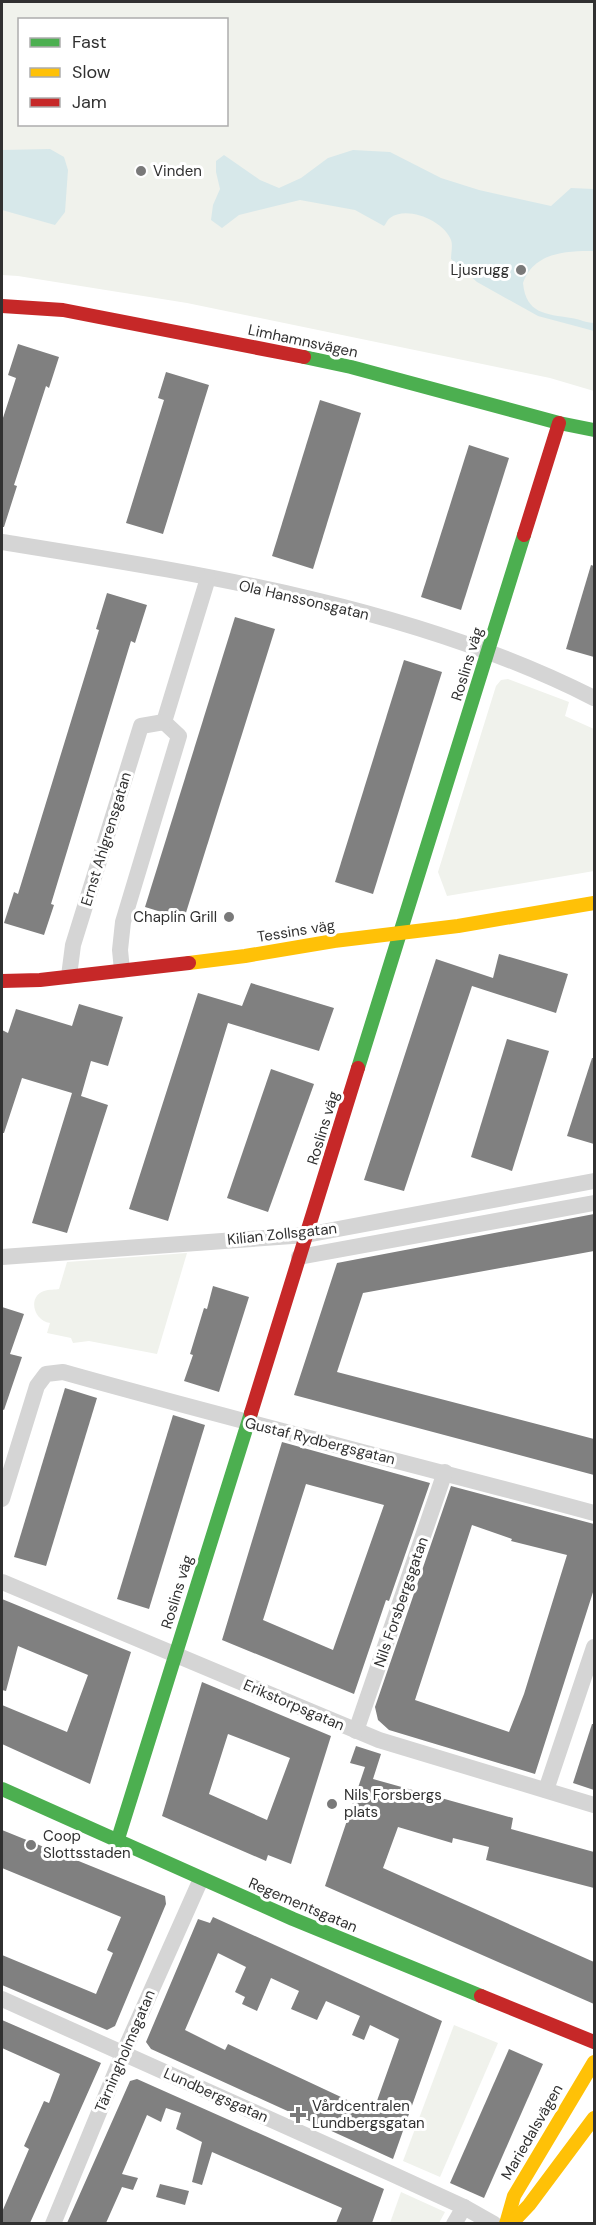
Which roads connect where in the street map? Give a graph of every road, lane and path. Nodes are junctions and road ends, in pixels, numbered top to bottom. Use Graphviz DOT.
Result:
graph roads {
  1 [pos="2,307"];
  2 [pos="559,423"];
  3 [pos="594,430"];
  4 [pos="2,542"];
  5 [pos="208,578"];
  6 [pos="488,651"];
  7 [pos="594,698"];
  8 [pos="164,722"];
  9 [pos="594,903"];
  10 [pos="400,934"];
  11 [pos="122,970"];
  12 [pos="69,976"];
  13 [pos="2,981"];
  14 [pos="594,1181"];
  15 [pos="594,1203"];
  16 [pos="306,1235"];
  17 [pos="2,1257"];
  18 [pos="299,1257"];
  19 [pos="246,1423"];
  20 [pos="446,1472"];
  21 [pos="2,1499"];
  22 [pos="594,1512"];
  23 [pos="2,1582"];
  24 [pos="594,1647"];
  25 [pos="175,1655"];
  26 [pos="356,1731"];
  27 [pos="2,1790"];
  28 [pos="546,1790"];
  29 [pos="594,1805"];
  30 [pos="117,1842"];
  31 [pos="201,1879"];
  32 [pos="2,2000"];
  33 [pos="594,2042"];
  34 [pos="123,2054"];
  35 [pos="594,2062"];
  36 [pos="594,2118"];
  37 [pos="464,2207"];
  38 [pos="53,2223"];
  39 [pos="454,2223"];
  40 [pos="494,2223"];
  41 [pos="506,2223"];
  42 [pos="511,2223"];
  1 -- 2 [label="street, Limhamnsvägen"];
  2 -- 3 [label="street, Limhamnsvägen"];
  2 -- 6 [label="street, Roslins väg"];
  4 -- 5 [label="street, Ola Hanssonsgatan"];
  5 -- 6 [label="street, Ola Hanssonsgatan"];
  5 -- 8 [label="street"];
  6 -- 7 [label="street, Ola Hanssonsgatan"];
  6 -- 10 [label="street, Roslins väg"];
  8 -- 11 [label="street"];
  8 -- 12 [label="street, Ernst Ahlgrensgatan"];
  9 -- 10 [label="street, Tessins väg"];
  10 -- 11 [label="street, Tessins väg"];
  10 -- 16 [label="street, Roslins väg"];
  11 -- 12 [label="street, Tessins väg"];
  12 -- 13 [label="street, Tessins väg"];
  14 -- 16 [label="street, Kilian Zollsgatan"];
  15 -- 18 [label="street, Kilian Zollsgatan"];
  16 -- 17 [label="street, Kilian Zollsgatan"];
  16 -- 18 [label="street, Roslins väg"];
  18 -- 19 [label="street, Roslins väg"];
  19 -- 20 [label="street, Gustaf Rydbergsgatan"];
  19 -- 21 [label="street, Gustaf Rydbergsgatan"];
  19 -- 25 [label="street, Roslins väg"];
  20 -- 22 [label="street, Gustaf Rydbergsgatan"];
  20 -- 26 [label="street, Nils Forsbergsgatan"];
  23 -- 25 [label="street, Erikstorpsgatan"];
  24 -- 28 [label="street"];
  25 -- 26 [label="street, Erikstorpsgatan"];
  25 -- 30 [label="street, Roslins väg"];
  26 -- 28 [label="street, Erikstorpsgatan"];
  27 -- 30 [label="street, Regementsgatan"];
  28 -- 29 [label="street, Erikstorpsgatan"];
  30 -- 31 [label="street, Regementsgatan"];
  31 -- 33 [label="street, Regementsgatan"];
  31 -- 34 [label="street, Tärningholmsgatan"];
  32 -- 34 [label="street, Lundbergsgatan"];
  34 -- 37 [label="street, Lundbergsgatan"];
  34 -- 38 [label="street, Tärningholmsgatan"];
  35 -- 41 [label="street, Mariedalsvägen"];
  36 -- 42 [label="street"];
  37 -- 39 [label="street"];
  37 -- 40 [label="street, Lundbergsgatan"];
}
